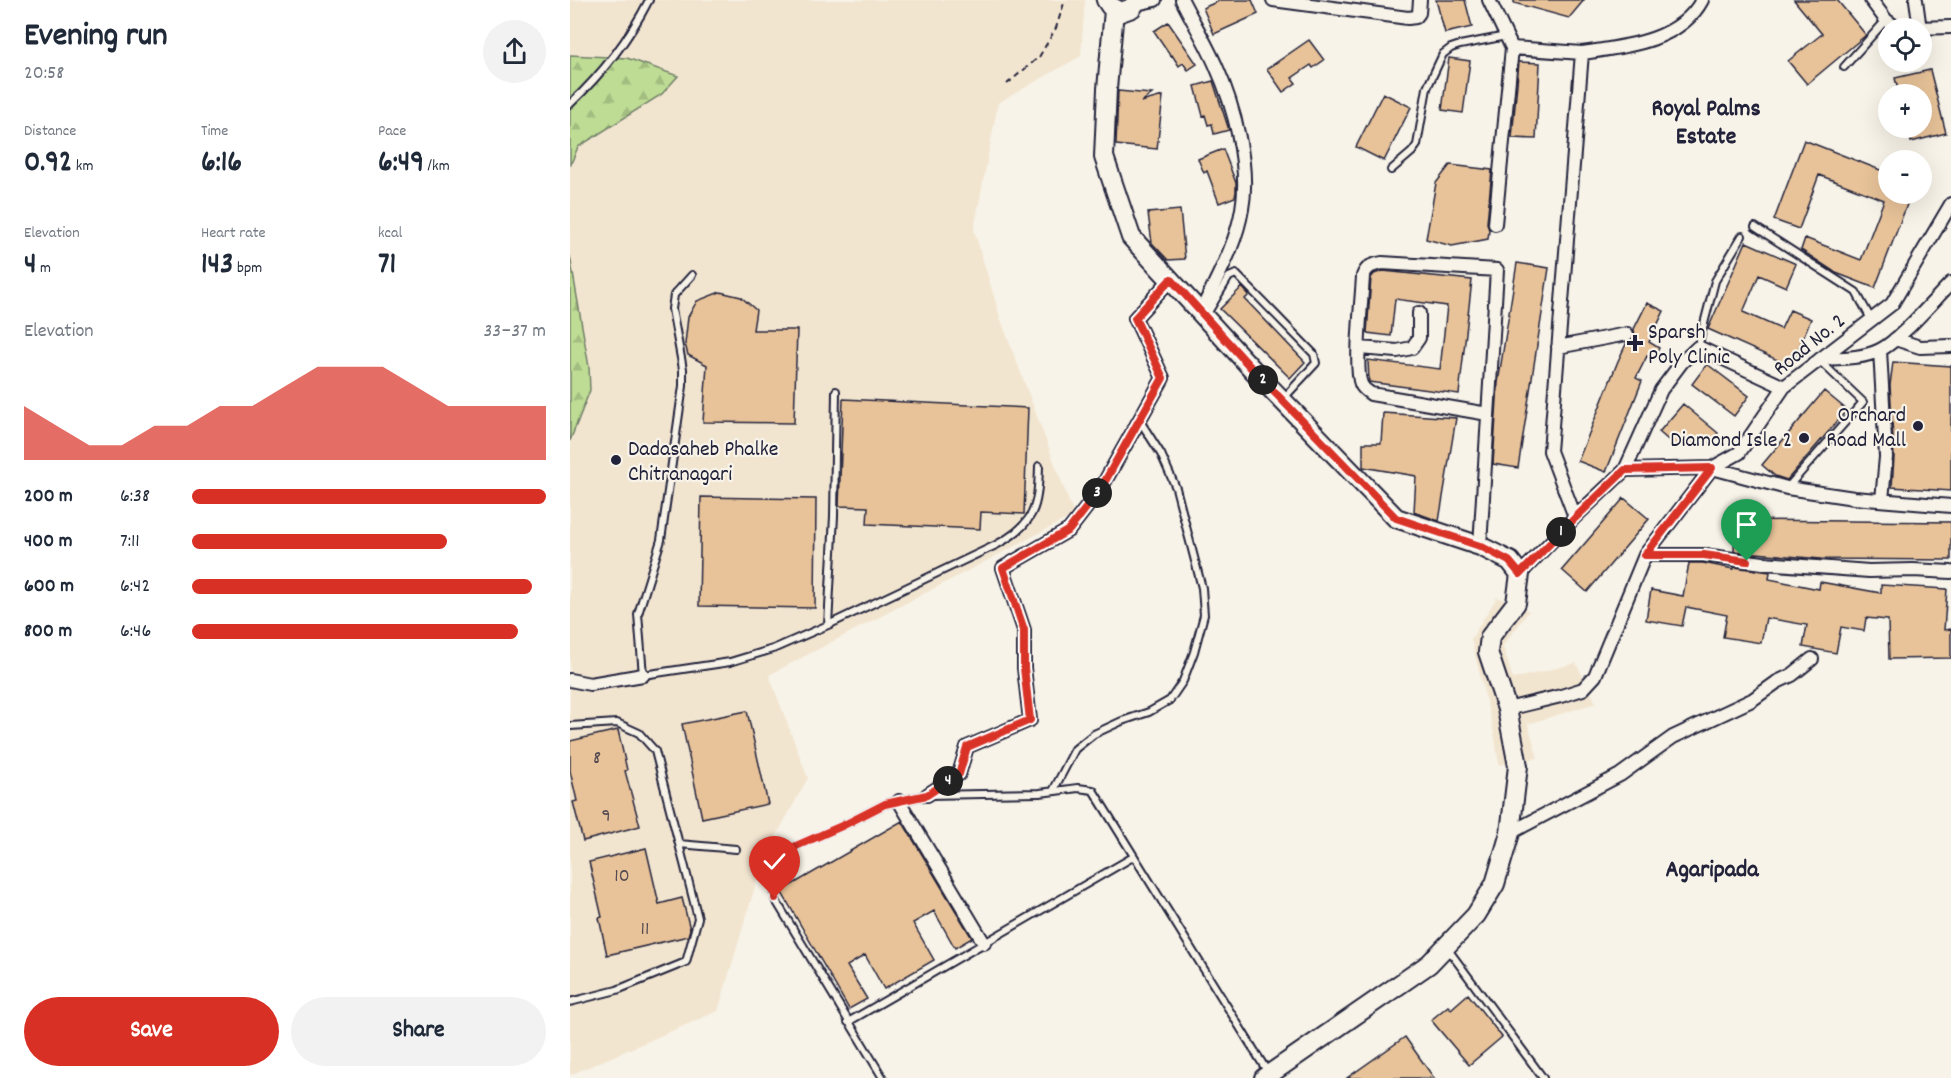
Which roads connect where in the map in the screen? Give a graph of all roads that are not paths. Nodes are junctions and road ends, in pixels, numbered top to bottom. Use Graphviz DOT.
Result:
graph roads {
  1 [pos="649,0"];
  2 [pos="1155,0"];
  3 [pos="1182,0"];
  4 [pos="1273,0"];
  5 [pos="1420,0"];
  6 [pos="1489,0"];
  7 [pos="1702,0"];
  8 [pos="1871,0"];
  9 [pos="1916,0"];
  10 [pos="1137,2"];
  11 [pos="1110,5"];
  12 [pos="1884,18"];
  13 [pos="1918,18"];
  14 [pos="1951,27"];
  15 [pos="1932,28"];
  16 [pos="1878,29"];
  17 [pos="1506,36"];
  18 [pos="1512,48"];
  19 [pos="1582,53"];
  20 [pos="1844,67"];
  21 [pos="570,104"];
  22 [pos="1391,170"];
  23 [pos="1951,204"];
  24 [pos="1495,224"];
  25 [pos="1755,227"];
  26 [pos="1742,236"];
  27 [pos="692,275"];
  28 [pos="1171,279"];
  29 [pos="1951,283"];
  30 [pos="1419,313"];
  31 [pos="1203,314"];
  32 [pos="1871,319"];
  33 [pos="1627,334"];
  34 [pos="1895,339"];
  35 [pos="1951,346"];
  36 [pos="1558,347"];
  37 [pos="1698,347"];
  38 [pos="1359,348"];
  39 [pos="1880,350"];
  40 [pos="1818,359"];
  41 [pos="1784,387"];
  42 [pos="836,391"];
  43 [pos="1282,399"];
  44 [pos="1488,414"];
  45 [pos="1140,420"];
  46 [pos="1039,466"];
  47 [pos="1712,468"];
  48 [pos="1625,470"];
  49 [pos="1787,488"];
  50 [pos="1882,500"];
  51 [pos="1951,506"];
  52 [pos="1575,518"];
  53 [pos="1480,546"];
  54 [pos="1645,555"];
  55 [pos="1951,572"];
  56 [pos="1520,574"];
  57 [pos="828,625"];
  58 [pos="1812,659"];
  59 [pos="643,675"];
  60 [pos="570,680"];
  61 [pos="1507,709"];
  62 [pos="570,726"];
  63 [pos="1053,791"];
  64 [pos="927,795"];
  65 [pos="899,801"];
  66 [pos="1510,833"];
  67 [pos="679,844"];
  68 [pos="736,849"];
  69 [pos="1133,857"];
  70 [pos="984,943"];
  71 [pos="1446,947"];
  72 [pos="570,1002"];
  73 [pos="848,1022"];
  74 [pos="1267,1076"];
  75 [pos="883,1078"];
  76 [pos="1543,1078"];
  1 -- 21 [label="lane"];
  2 -- 10 [label="street"];
  3 -- 31 [label="street"];
  4 -- 5 [label="street"];
  6 -- 17 [label="street"];
  7 -- 19 [label="street"];
  8 -- 12 [label="street"];
  9 -- 13 [label="street"];
  10 -- 11 [label="street"];
  11 -- 28 [label="street"];
  14 -- 15 [label="street"];
  16 -- 20 [label="lane"];
  17 -- 18 [label="street"];
  17 -- 22 [label="lane"];
  18 -- 19 [label="street"];
  18 -- 24 [label="street"];
  19 -- 36 [label="street"];
  23 -- 32 [label="street, Road No. 2"];
  25 -- 32 [label="lane"];
  26 -- 37 [label="lane"];
  27 -- 59 [label="lane"];
  28 -- 31 [label="street"];
  28 -- 45 [label="street"];
  29 -- 34 [label="street"];
  30 -- 38 [label="street"];
  31 -- 43 [label="street"];
  31 -- 43 [label="lane"];
  32 -- 40 [label="street, Road No. 2"];
  33 -- 36 [label="street"];
  34 -- 35 [label="street"];
  34 -- 39 [label="street"];
  36 -- 52 [label="street"];
  37 -- 41 [label="street"];
  37 -- 48 [label="street"];
  38 -- 44 [label="street"];
  38 -- 44 [label="street"];
  39 -- 40 [label="street"];
  39 -- 50 [label="street"];
  40 -- 41 [label="street, Road No. 2"];
  40 -- 49 [label="lane"];
  41 -- 47 [label="street, Road No. 2"];
  42 -- 57 [label="lane"];
  43 -- 53 [label="street"];
  44 -- 53 [label="street"];
  45 -- 63 [label="lane"];
  45 -- 64 [label="street"];
  46 -- 57 [label="lane"];
  47 -- 48 [label="street"];
  47 -- 49 [label="street"];
  47 -- 54 [label="street, Road No. 2"];
  48 -- 52 [label="street"];
  49 -- 50 [label="street"];
  50 -- 51 [label="street"];
  52 -- 56 [label="street"];
  53 -- 56 [label="street"];
  54 -- 55 [label="street"];
  54 -- 61 [label="street, Road No. 2"];
  56 -- 61 [label="street"];
  57 -- 59 [label="lane"];
  58 -- 66 [label="street"];
  59 -- 60 [label="street"];
  61 -- 66 [label="street"];
  62 -- 67 [label="lane"];
  63 -- 64 [label="lane"];
  63 -- 69 [label="lane"];
  64 -- 65 [label="lane"];
  65 -- 70 [label="street"];
  65 -- 73 [label="lane"];
  66 -- 71 [label="street"];
  67 -- 68 [label="lane"];
  67 -- 72 [label="lane"];
  69 -- 70 [label="lane"];
  69 -- 74 [label="lane"];
  70 -- 73 [label="lane"];
  71 -- 74 [label="street"];
  71 -- 76 [label="lane"];
  73 -- 75 [label="lane"];
}
